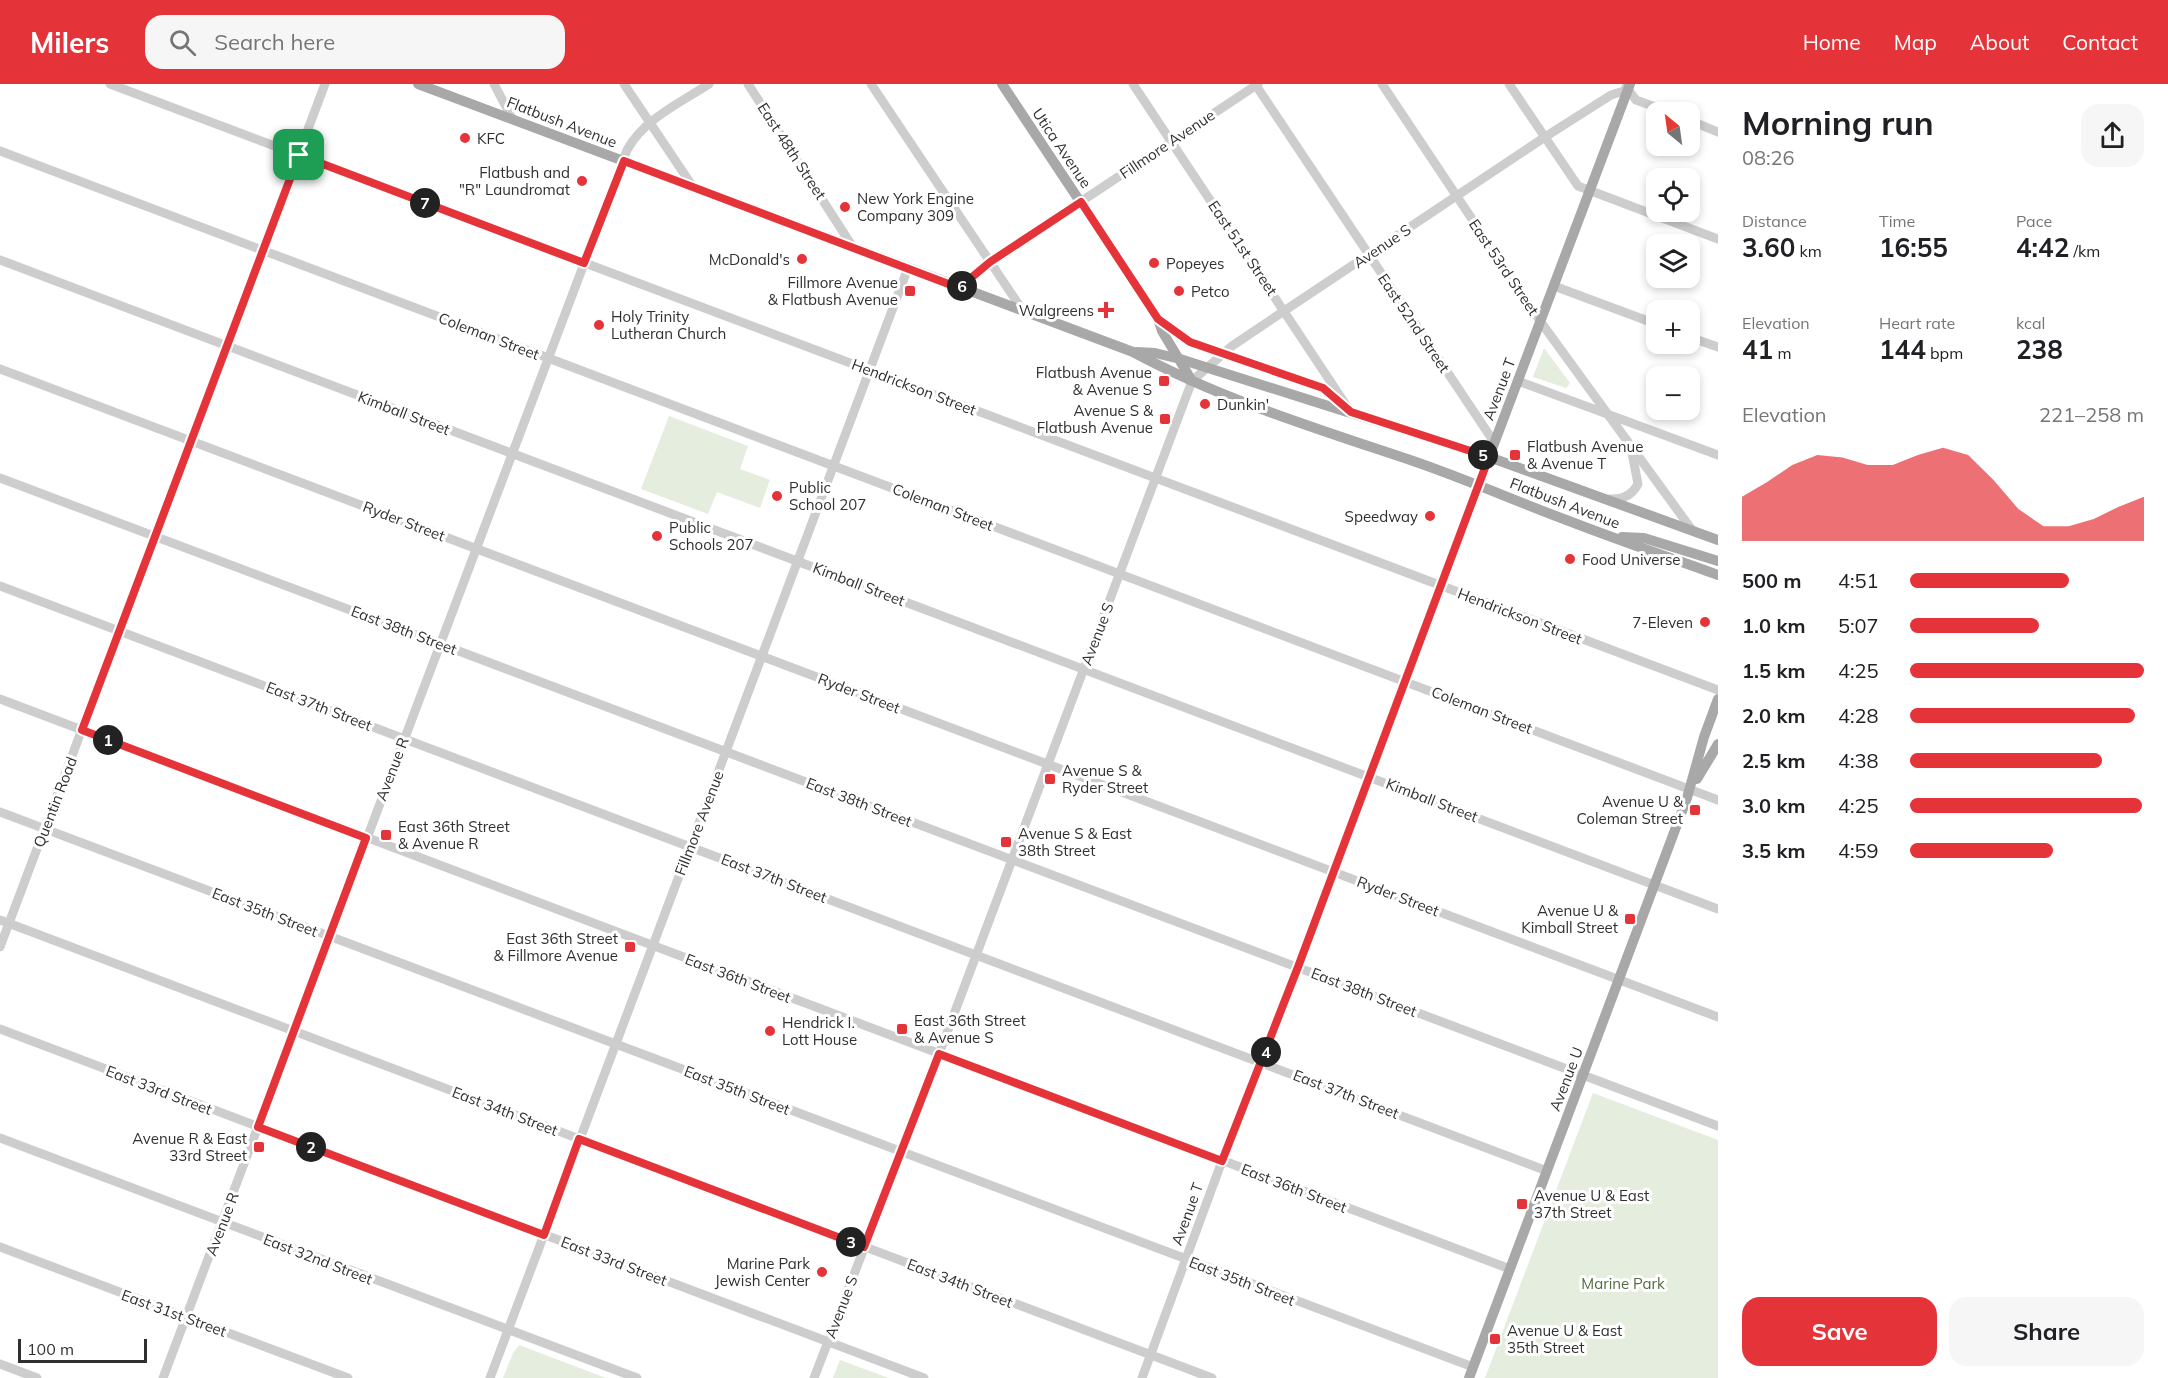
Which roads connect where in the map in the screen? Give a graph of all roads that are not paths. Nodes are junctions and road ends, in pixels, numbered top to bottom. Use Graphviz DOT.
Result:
graph roads {
  1 [pos="110,84"];
  2 [pos="325,84"];
  3 [pos="418,84"];
  4 [pos="494,84"];
  5 [pos="624,84"];
  6 [pos="709,84"];
  7 [pos="748,84"];
  8 [pos="871,84"];
  9 [pos="1002,84"];
  10 [pos="1133,84"];
  11 [pos="1256,84"];
  12 [pos="1382,84"];
  13 [pos="1509,84"];
  14 [pos="1627,86"];
  15 [pos="1646,104"];
  16 [pos="513,120"];
  17 [pos="650,123"];
  18 [pos="1700,125"];
  19 [pos="1718,132"];
  20 [pos="1545,137"];
  21 [pos="1172,141"];
  22 [pos="0,152"];
  23 [pos="299,155"];
  24 [pos="624,161"];
  25 [pos="693,187"];
  26 [pos="1590,190"];
  27 [pos="1457,196"];
  28 [pos="1081,202"];
  29 [pos="1718,239"];
  30 [pos="854,249"];
  31 [pos="263,251"];
  32 [pos="1369,255"];
  33 [pos="0,260"];
  34 [pos="990,262"];
  35 [pos="584,263"];
  36 [pos="908,268"];
  37 [pos="1554,286"];
  38 [pos="959,288"];
  39 [pos="1023,311"];
  40 [pos="1284,311"];
  41 [pos="1158,319"];
  42 [pos="1646,320"];
  43 [pos="1540,321"];
  44 [pos="1700,341"];
  45 [pos="227,346"];
  46 [pos="1718,347"];
  47 [pos="1133,352"];
  48 [pos="1222,354"];
  49 [pos="549,358"];
  50 [pos="1179,359"];
  51 [pos="1207,367"];
  52 [pos="0,369"];
  53 [pos="870,371"];
  54 [pos="1192,381"];
  55 [pos="1518,381"];
  56 [pos="1351,412"];
  57 [pos="1607,414"];
  58 [pos="191,441"];
  59 [pos="1494,442"];
  60 [pos="1631,448"];
  61 [pos="512,454"];
  62 [pos="1718,455"];
  63 [pos="1489,457"];
  64 [pos="834,466"];
  65 [pos="0,478"];
  66 [pos="1155,478"];
  67 [pos="1478,485"];
  68 [pos="1601,498"];
  69 [pos="1692,530"];
  70 [pos="155,536"];
  71 [pos="1612,537"];
  72 [pos="1718,540"];
  73 [pos="477,549"];
  74 [pos="798,561"];
  75 [pos="1718,561"];
  76 [pos="1120,574"];
  77 [pos="1718,575"];
  78 [pos="0,586"];
  79 [pos="1441,587"];
  80 [pos="119,631"];
  81 [pos="441,644"];
  82 [pos="762,656"];
  83 [pos="1084,669"];
  84 [pos="1405,681"];
  85 [pos="1718,690"];
  86 [pos="0,699"];
  87 [pos="1718,699"];
  88 [pos="82,730"];
  89 [pos="404,738"];
  90 [pos="1718,744"];
  91 [pos="726,752"];
  92 [pos="1048,764"];
  93 [pos="1369,777"];
  94 [pos="1690,790"];
  95 [pos="1718,800"];
  96 [pos="0,812"];
  97 [pos="45,829"];
  98 [pos="366,838"];
  99 [pos="690,847"];
  100 [pos="1012,859"];
  101 [pos="1333,872"];
  102 [pos="1655,885"];
  103 [pos="1718,909"];
  104 [pos="4,922"];
  105 [pos="330,937"];
  106 [pos="653,946"];
  107 [pos="0,947"];
  108 [pos="976,954"];
  109 [pos="1298,967"];
  110 [pos="1619,980"];
  111 [pos="1718,1017"];
  112 [pos="0,1029"];
  113 [pos="294,1032"];
  114 [pos="616,1044"];
  115 [pos="939,1054"];
  116 [pos="1262,1062"];
  117 [pos="1583,1076"];
  118 [pos="1718,1126"];
  119 [pos="258,1127"];
  120 [pos="0,1138"];
  121 [pos="579,1139"];
  122 [pos="902,1152"];
  123 [pos="1222,1161"];
  124 [pos="1547,1171"];
  125 [pos="222,1222"];
  126 [pos="544,1235"];
  127 [pos="0,1247"];
  128 [pos="864,1247"];
  129 [pos="1187,1260"];
  130 [pos="1510,1269"];
  131 [pos="186,1317"];
  132 [pos="508,1330"];
  133 [pos="828,1342"];
  134 [pos="1151,1355"];
  135 [pos="0,1364"];
  136 [pos="1471,1373"];
  137 [pos="37,1378"];
  138 [pos="164,1378"];
  139 [pos="348,1378"];
  140 [pos="490,1378"];
  141 [pos="637,1378"];
  142 [pos="814,1378"];
  143 [pos="924,1378"];
  144 [pos="1142,1378"];
  145 [pos="1212,1378"];
  1 -- 23 [label="street, Hendrickson Street"];
  2 -- 23 [label="street, Quentin Road"];
  3 -- 16 [label="main road, Flatbush Avenue"];
  4 -- 16 [label="street"];
  5 -- 17 [label="street"];
  6 -- 17 [label="street, Avenue R"];
  7 -- 30 [label="street, East 48th Street"];
  8 -- 34 [label="street"];
  9 -- 28 [label="main road, Utica Avenue"];
  10 -- 21 [label="street, East 51st Street"];
  11 -- 21 [label="street, Fillmore Avenue"];
  11 -- 32 [label="street, East 52nd Street"];
  12 -- 27 [label="street, East 53rd Street"];
  13 -- 20 [label="street"];
  14 -- 15 [label="street"];
  14 -- 20 [label="street, Avenue S"];
  14 -- 26 [label="main road, Avenue T"];
  16 -- 24 [label="main road, Flatbush Avenue"];
  17 -- 24 [label="street, Avenue R"];
  17 -- 25 [label="street"];
  18 -- 19 [label="street"];
  20 -- 26 [label="street"];
  20 -- 27 [label="street, Avenue S"];
  21 -- 28 [label="street, Fillmore Avenue"];
  21 -- 40 [label="street, East 51st Street"];
  22 -- 31 [label="street, Coleman Street"];
  23 -- 31 [label="street, Quentin Road"];
  23 -- 35 [label="street, Hendrickson Street"];
  24 -- 25 [label="main road, Flatbush Avenue"];
  24 -- 35 [label="street, Avenue R"];
  25 -- 30 [label="main road, Flatbush Avenue"];
  26 -- 29 [label="street"];
  26 -- 37 [label="main road, Avenue T"];
  27 -- 32 [label="street, Avenue S"];
  27 -- 43 [label="street, East 53rd Street"];
  28 -- 34 [label="street, Fillmore Avenue"];
  28 -- 41 [label="main road, Utica Avenue"];
  30 -- 36 [label="main road, Flatbush Avenue"];
  31 -- 45 [label="street, Quentin Road"];
  31 -- 49 [label="street, Coleman Street"];
  32 -- 40 [label="street, Avenue S"];
  32 -- 59 [label="street, East 52nd Street"];
  33 -- 45 [label="street, Kimball Street"];
  34 -- 38 [label="street, Fillmore Avenue"];
  34 -- 39 [label="street"];
  35 -- 49 [label="street, Avenue R"];
  35 -- 53 [label="street, Hendrickson Street"];
  36 -- 38 [label="main road, Flatbush Avenue"];
  36 -- 53 [label="street, Fillmore Avenue"];
  37 -- 42 [label="street"];
  37 -- 43 [label="main road, Avenue T"];
  38 -- 39 [label="main road, Flatbush Avenue"];
  39 -- 47 [label="main road, Flatbush Avenue"];
  40 -- 48 [label="street, Avenue S"];
  40 -- 56 [label="street, East 51st Street"];
  41 -- 48 [label="main road"];
  41 -- 50 [label="main road, Utica Avenue"];
  43 -- 55 [label="main road, Avenue T"];
  43 -- 57 [label="street, East 53rd Street"];
  44 -- 46 [label="street"];
  45 -- 58 [label="street, Quentin Road"];
  45 -- 61 [label="street, Kimball Street"];
  47 -- 50 [label="main road, Flatbush Avenue"];
  47 -- 54 [label="main road, Flatbush Avenue"];
  48 -- 51 [label="street, Avenue S"];
  48 -- 56 [label="main road"];
  49 -- 61 [label="street, Avenue R"];
  49 -- 64 [label="street, Coleman Street"];
  50 -- 51 [label="main road, Flatbush Avenue"];
  50 -- 54 [label="main road, Utica Avenue"];
  51 -- 54 [label="street, Avenue S"];
  51 -- 56 [label="main road, Flatbush Avenue"];
  52 -- 58 [label="street, Ryder Street"];
  53 -- 64 [label="street, Fillmore Avenue"];
  53 -- 66 [label="street, Hendrickson Street"];
  54 -- 66 [label="street, Avenue S"];
  54 -- 67 [label="main road, Flatbush Avenue"];
  55 -- 57 [label="street"];
  55 -- 59 [label="main road, Avenue T"];
  56 -- 63 [label="main road, Flatbush Avenue"];
  57 -- 60 [label="street, East 53rd Street"];
  57 -- 62 [label="street"];
  58 -- 70 [label="street, Quentin Road"];
  58 -- 73 [label="street, Ryder Street"];
  59 -- 63 [label="main road, Avenue T"];
  60 -- 68 [label="street, East 53rd Street"];
  60 -- 69 [label="street, East 53rd Street"];
  61 -- 73 [label="street, Avenue R"];
  61 -- 74 [label="street, Kimball Street"];
  63 -- 67 [label="street, Avenue T"];
  63 -- 68 [label="main road, Flatbush Avenue"];
  64 -- 74 [label="street, Fillmore Avenue"];
  64 -- 76 [label="street, Coleman Street"];
  65 -- 70 [label="street, East 38th Street"];
  66 -- 76 [label="street, Avenue S"];
  66 -- 79 [label="street, Hendrickson Street"];
  67 -- 71 [label="main road, Flatbush Avenue"];
  67 -- 79 [label="street, Avenue T"];
  68 -- 69 [label="main road, Flatbush Avenue"];
  69 -- 72 [label="main road, Flatbush Avenue"];
  70 -- 80 [label="street, Quentin Road"];
  70 -- 81 [label="street, East 38th Street"];
  71 -- 75 [label="main road"];
  71 -- 77 [label="main road, Flatbush Avenue"];
  73 -- 81 [label="street, Avenue R"];
  73 -- 82 [label="street, Ryder Street"];
  74 -- 82 [label="street, Fillmore Avenue"];
  74 -- 83 [label="street, Kimball Street"];
  76 -- 83 [label="street, Avenue S"];
  76 -- 84 [label="street, Coleman Street"];
  78 -- 80 [label="street, East 37th Street"];
  79 -- 84 [label="street, Avenue T"];
  79 -- 85 [label="street, Hendrickson Street"];
  80 -- 88 [label="street, Quentin Road"];
  80 -- 89 [label="street, East 37th Street"];
  81 -- 89 [label="street, Avenue R"];
  81 -- 91 [label="street, East 38th Street"];
  82 -- 91 [label="street, Fillmore Avenue"];
  82 -- 92 [label="street, Ryder Street"];
  83 -- 92 [label="street, Avenue S"];
  83 -- 93 [label="street, Kimball Street"];
  84 -- 93 [label="street, Avenue T"];
  84 -- 94 [label="street, Coleman Street"];
  86 -- 88 [label="street, East 36th Street"];
  87 -- 94 [label="main road, Avenue U"];
  88 -- 97 [label="street, Quentin Road"];
  88 -- 98 [label="street, East 36th Street"];
  89 -- 98 [label="street, Avenue R"];
  89 -- 99 [label="street, East 37th Street"];
  90 -- 94 [label="main road, Avenue U"];
  91 -- 99 [label="street, Fillmore Avenue"];
  91 -- 100 [label="street, East 38th Street"];
  92 -- 100 [label="street, Avenue S"];
  92 -- 101 [label="street, Ryder Street"];
  93 -- 101 [label="street, Avenue T"];
  93 -- 102 [label="street, Kimball Street"];
  94 -- 95 [label="street, Coleman Street"];
  94 -- 102 [label="main road, Avenue U"];
  96 -- 97 [label="street, East 35th Street"];
  97 -- 104 [label="street, Quentin Road"];
  97 -- 105 [label="street, East 35th Street"];
  98 -- 105 [label="street, Avenue R"];
  98 -- 106 [label="street, East 36th Street"];
  99 -- 106 [label="street, Fillmore Avenue"];
  99 -- 108 [label="street, East 37th Street"];
  100 -- 108 [label="street, Avenue S"];
  100 -- 109 [label="street, East 38th Street"];
  101 -- 109 [label="street, Avenue T"];
  101 -- 110 [label="street, Ryder Street"];
  102 -- 103 [label="street, Kimball Street"];
  102 -- 110 [label="main road, Avenue U"];
  104 -- 107 [label="street, Quentin Road"];
  104 -- 113 [label="street, East 34th Street"];
  105 -- 113 [label="street, Avenue R"];
  105 -- 114 [label="street, East 35th Street"];
  106 -- 114 [label="street, Fillmore Avenue"];
  106 -- 115 [label="street, East 36th Street"];
  108 -- 115 [label="street, Avenue S"];
  108 -- 116 [label="street, East 37th Street"];
  109 -- 116 [label="street, Avenue T"];
  109 -- 117 [label="street, East 38th Street"];
  110 -- 111 [label="street, Ryder Street"];
  110 -- 117 [label="main road, Avenue U"];
  112 -- 119 [label="street, East 33rd Street"];
  113 -- 119 [label="street, Avenue R"];
  113 -- 121 [label="street, East 34th Street"];
  114 -- 121 [label="street, Fillmore Avenue"];
  114 -- 122 [label="street, East 35th Street"];
  115 -- 122 [label="street, Avenue S"];
  115 -- 123 [label="street, East 36th Street"];
  116 -- 123 [label="street, Avenue T"];
  116 -- 124 [label="street, East 37th Street"];
  117 -- 118 [label="street, East 38th Street"];
  117 -- 124 [label="main road, Avenue U"];
  119 -- 125 [label="street, Avenue R"];
  119 -- 126 [label="street, East 33rd Street"];
  120 -- 125 [label="street, East 32nd Street"];
  121 -- 126 [label="street, Fillmore Avenue"];
  121 -- 128 [label="street, East 34th Street"];
  122 -- 128 [label="street, Avenue S"];
  122 -- 129 [label="street, East 35th Street"];
  123 -- 129 [label="street, Avenue T"];
  123 -- 130 [label="street, East 36th Street"];
  124 -- 130 [label="main road, Avenue U"];
  125 -- 131 [label="street, Avenue R"];
  125 -- 132 [label="street, East 32nd Street"];
  126 -- 132 [label="street, Fillmore Avenue"];
  126 -- 133 [label="street, East 33rd Street"];
  127 -- 131 [label="street, East 31st Street"];
  128 -- 133 [label="street, Avenue S"];
  128 -- 134 [label="street, East 34th Street"];
  129 -- 134 [label="street, Avenue T"];
  129 -- 136 [label="street, East 35th Street"];
  130 -- 136 [label="main road, Avenue U"];
  131 -- 138 [label="street, Avenue R"];
  131 -- 139 [label="street, East 31st Street"];
  132 -- 140 [label="street, Fillmore Avenue"];
  132 -- 141 [label="street, East 32nd Street"];
  133 -- 142 [label="street, Avenue S"];
  133 -- 143 [label="street, East 33rd Street"];
  134 -- 144 [label="street, Avenue T"];
  134 -- 145 [label="street, East 34th Street"];
  135 -- 137 [label="street"];
}
